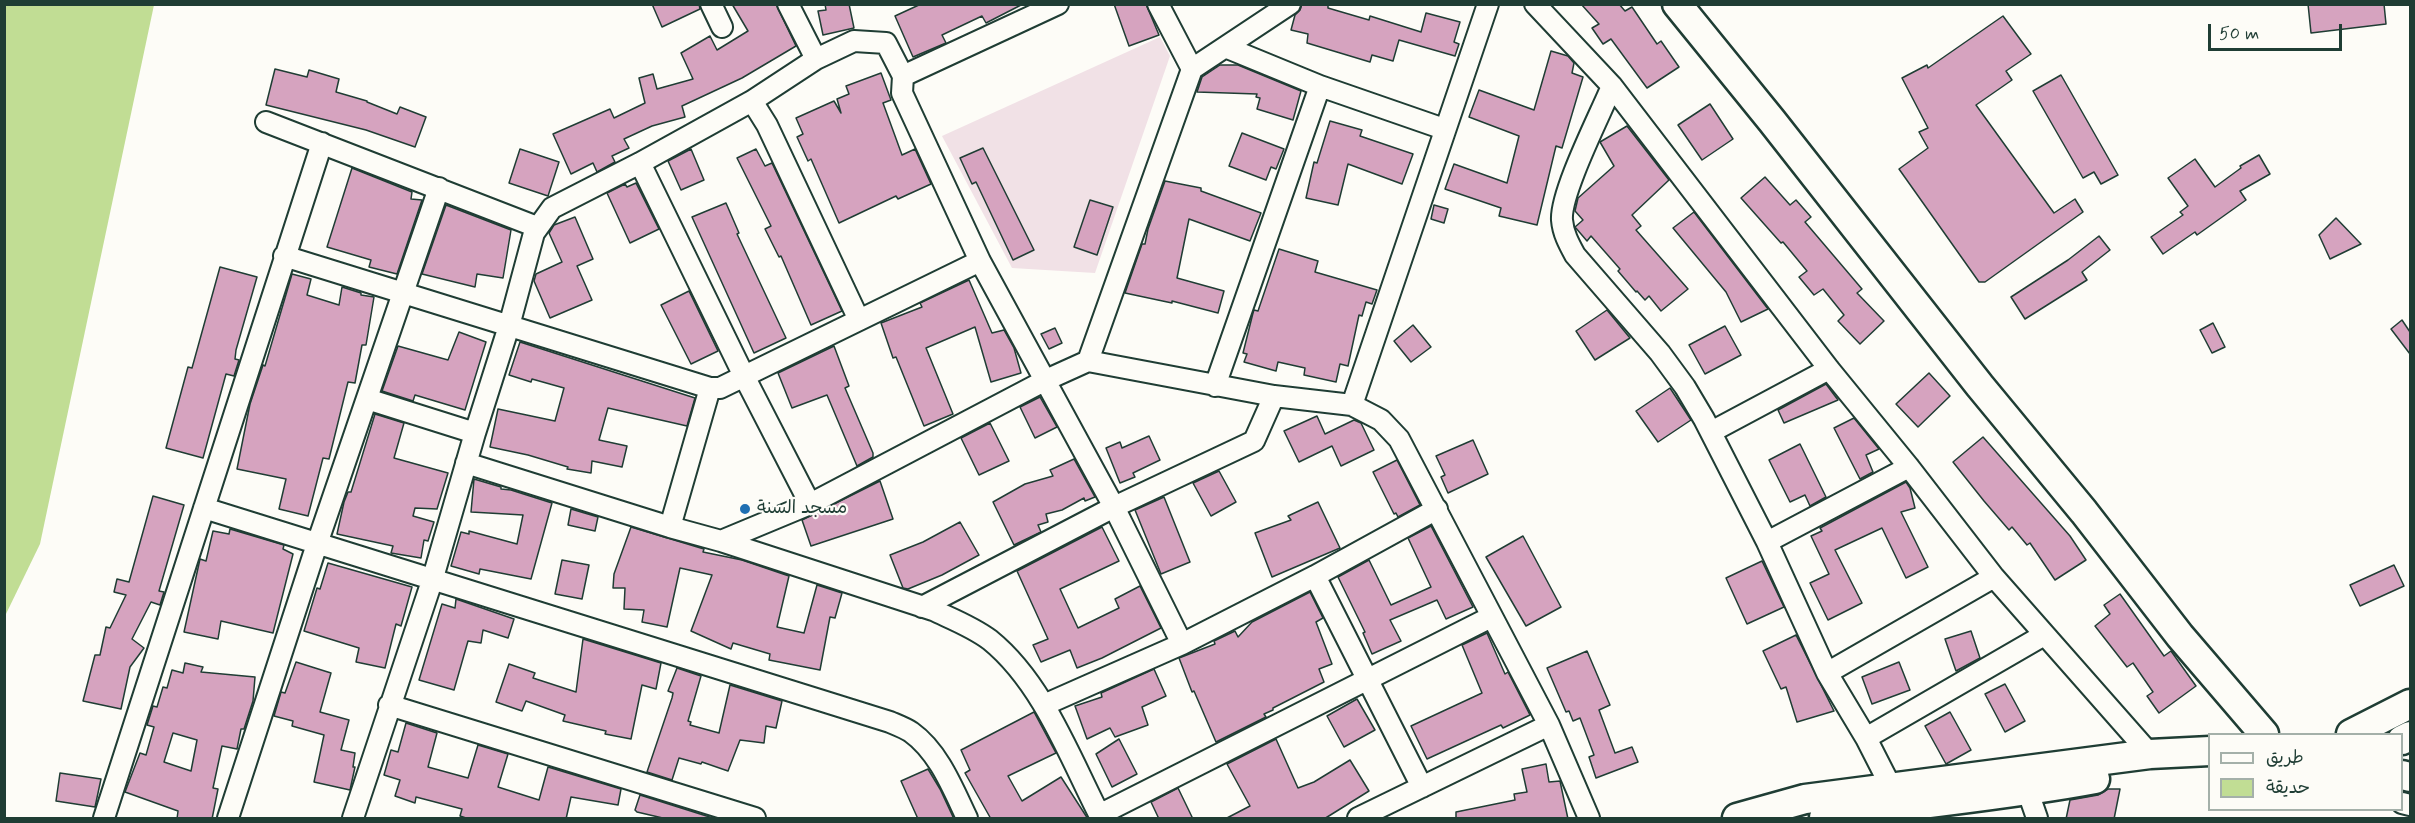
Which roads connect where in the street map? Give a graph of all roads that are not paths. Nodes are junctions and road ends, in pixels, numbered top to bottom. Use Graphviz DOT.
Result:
graph roads {
  1 [pos="711,4"];
  2 [pos="788,4"];
  3 [pos="1058,4"];
  4 [pos="1158,4"];
  5 [pos="1290,4"];
  6 [pos="1488,4"];
  7 [pos="1535,4"];
  8 [pos="1677,4"];
  9 [pos="1026,12"];
  10 [pos="722,27"];
  11 [pos="1225,47"];
  12 [pos="816,59"];
  13 [pos="1192,69"];
  14 [pos="903,76"];
  15 [pos="1320,86"];
  16 [pos="1612,86"];
  17 [pos="752,101"];
  18 [pos="266,122"];
  19 [pos="1444,129"];
  20 [pos="322,143"];
  21 [pos="640,163"];
  22 [pos="439,188"];
  23 [pos="537,227"];
  24 [pos="284,256"];
  25 [pos="980,261"];
  26 [pos="403,293"];
  27 [pos="859,320"];
  28 [pos="510,326"];
  29 [pos="1088,361"];
  30 [pos="1829,369"];
  31 [pos="744,376"];
  32 [pos="1046,380"];
  33 [pos="1215,386"];
  34 [pos="710,388"];
  35 [pos="1274,396"];
  36 [pos="367,399"];
  37 [pos="1352,405"];
  38 [pos="1711,432"];
  39 [pos="475,433"];
  40 [pos="466,463"];
  41 [pos="1909,467"];
  42 [pos="810,504"];
  43 [pos="1114,507"];
  44 [pos="204,508"];
  45 [pos="1437,509"];
  46 [pos="670,527"];
  47 [pos="721,541"];
  48 [pos="1767,542"];
  49 [pos="317,544"];
  50 [pos="1315,576"];
  51 [pos="1994,577"];
  52 [pos="432,581"];
  53 [pos="922,607"];
  54 [pos="1491,616"];
  55 [pos="2044,635"];
  56 [pos="1182,644"];
  57 [pos="1827,673"];
  58 [pos="1367,680"];
  59 [pos="2410,704"];
  60 [pos="390,705"];
  61 [pos="1044,705"];
  62 [pos="1549,725"];
  63 [pos="2262,733"];
  64 [pos="2355,733"];
  65 [pos="1866,738"];
  66 [pos="2208,752"];
  67 [pos="2150,754"];
  68 [pos="2208,770"];
  69 [pos="2027,781"];
  70 [pos="1422,787"];
  71 [pos="1892,789"];
  72 [pos="1812,812"];
  73 [pos="1100,817"];
  74 [pos="354,818"];
  75 [pos="104,819"];
  76 [pos="228,819"];
  77 [pos="755,819"];
  78 [pos="967,819"];
  79 [pos="1358,819"];
  80 [pos="1589,819"];
  81 [pos="1737,819"];
  82 [pos="2037,819"];
  1 -- 10 [label="street"];
  2 -- 12 [label="street"];
  3 -- 9 [label="street"];
  4 -- 13 [label="street"];
  5 -- 11 [label="street"];
  6 -- 19 [label="street"];
  7 -- 16 [label="street"];
  8 -- 63 [label="main road"];
  9 -- 14 [label="street"];
  11 -- 13 [label="street"];
  11 -- 15 [label="street"];
  12 -- 14 [label="street"];
  12 -- 17 [label="street"];
  13 -- 29 [label="street"];
  14 -- 25 [label="street"];
  15 -- 19 [label="street"];
  15 -- 33 [label="street"];
  16 -- 30 [label="street"];
  16 -- 38 [label="street"];
  17 -- 21 [label="street"];
  17 -- 27 [label="street"];
  18 -- 20 [label="street"];
  19 -- 37 [label="street"];
  20 -- 22 [label="street"];
  20 -- 24 [label="street"];
  21 -- 23 [label="street"];
  21 -- 31 [label="street"];
  22 -- 23 [label="street"];
  22 -- 26 [label="street"];
  23 -- 28 [label="street"];
  24 -- 26 [label="street"];
  24 -- 44 [label="street"];
  25 -- 27 [label="street"];
  25 -- 32 [label="street"];
  26 -- 28 [label="street"];
  26 -- 36 [label="street"];
  27 -- 31 [label="street"];
  28 -- 34 [label="street"];
  28 -- 39 [label="street"];
  29 -- 32 [label="street"];
  29 -- 33 [label="street"];
  30 -- 38 [label="street"];
  30 -- 41 [label="street"];
  31 -- 34 [label="street"];
  31 -- 42 [label="street"];
  32 -- 42 [label="street"];
  32 -- 43 [label="street"];
  33 -- 35 [label="street"];
  34 -- 46 [label="street"];
  35 -- 37 [label="street"];
  35 -- 43 [label="street"];
  36 -- 39 [label="street"];
  36 -- 49 [label="street"];
  37 -- 45 [label="street"];
  38 -- 48 [label="street"];
  39 -- 40 [label="street"];
  40 -- 46 [label="street"];
  40 -- 52 [label="street"];
  41 -- 48 [label="street"];
  41 -- 51 [label="street"];
  42 -- 47 [label="street"];
  43 -- 53 [label="street"];
  43 -- 56 [label="street"];
  44 -- 49 [label="street"];
  44 -- 75 [label="street"];
  45 -- 50 [label="street"];
  45 -- 54 [label="street"];
  46 -- 47 [label="street"];
  47 -- 53 [label="street"];
  48 -- 57 [label="street"];
  49 -- 52 [label="street"];
  49 -- 76 [label="street"];
  50 -- 56 [label="street"];
  50 -- 58 [label="street"];
  51 -- 55 [label="street"];
  51 -- 57 [label="street"];
  52 -- 60 [label="street"];
  52 -- 78 [label="street"];
  53 -- 61 [label="street"];
  54 -- 58 [label="street"];
  54 -- 62 [label="street"];
  55 -- 65 [label="street"];
  55 -- 67 [label="street"];
  56 -- 61 [label="street"];
  57 -- 65 [label="street"];
  58 -- 70 [label="street"];
  58 -- 73 [label="street"];
  59 -- 64 [label="main road"];
  60 -- 74 [label="street"];
  60 -- 77 [label="street"];
  61 -- 73 [label="street"];
  62 -- 70 [label="street"];
  62 -- 80 [label="street"];
  65 -- 71 [label="street"];
  66 -- 67 [label="main road"];
  67 -- 69 [label="main road"];
  68 -- 69 [label="main road"];
  69 -- 71 [label="main road"];
  69 -- 72 [label="main road"];
  69 -- 82 [label="street"];
  70 -- 79 [label="street"];
  71 -- 72 [label="main road"];
  72 -- 81 [label="main road"];
}
